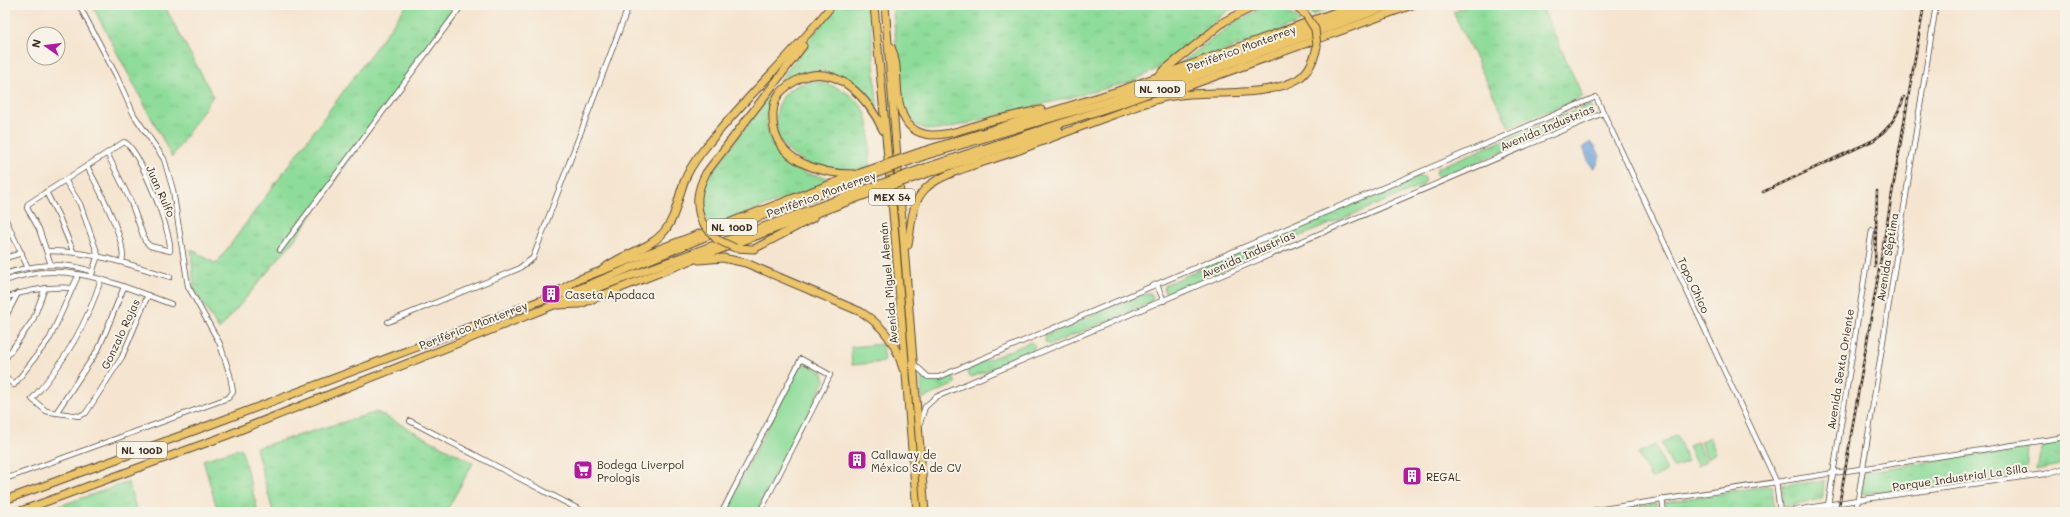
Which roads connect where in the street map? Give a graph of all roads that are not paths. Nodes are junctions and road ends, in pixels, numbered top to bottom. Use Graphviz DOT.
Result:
graph roads {
  1 [pos="79,5"];
  2 [pos="462,5"];
  3 [pos="629,5"];
  4 [pos="832,5"];
  5 [pos="874,5"];
  6 [pos="885,5"];
  7 [pos="1257,5"];
  8 [pos="1293,5"];
  9 [pos="1355,5"];
  10 [pos="1374,5"];
  11 [pos="1391,5"];
  12 [pos="1412,5"];
  13 [pos="1936,5"];
  14 [pos="808,35"];
  15 [pos="888,41"];
  16 [pos="1148,80"];
  17 [pos="1596,97"];
  18 [pos="1158,99"];
  19 [pos="1082,101"];
  20 [pos="1603,113"];
  21 [pos="1106,117"];
  22 [pos="885,135"];
  23 [pos="107,153"];
  24 [pos="923,154"];
  25 [pos="87,166"];
  26 [pos="927,170"];
  27 [pos="862,174"];
  28 [pos="65,180"];
  29 [pos="867,191"];
  30 [pos="46,192"];
  31 [pos="833,207"];
  32 [pos="5,218"];
  33 [pos="1872,230"];
  34 [pos="280,250"];
  35 [pos="47,251"];
  36 [pos="73,251"];
  37 [pos="22,253"];
  38 [pos="906,253"];
  39 [pos="98,255"];
  40 [pos="5,258"];
  41 [pos="122,261"];
  42 [pos="51,265"];
  43 [pos="28,268"];
  44 [pos="671,269"];
  45 [pos="602,270"];
  46 [pos="5,274"];
  47 [pos="93,275"];
  48 [pos="170,277"];
  49 [pos="77,278"];
  50 [pos="102,279"];
  51 [pos="5,281"];
  52 [pos="1157,284"];
  53 [pos="124,287"];
  54 [pos="45,288"];
  55 [pos="73,288"];
  56 [pos="18,293"];
  57 [pos="148,295"];
  58 [pos="550,297"];
  59 [pos="5,298"];
  60 [pos="1164,301"];
  61 [pos="171,304"];
  62 [pos="554,305"];
  63 [pos="5,318"];
  64 [pos="388,322"];
  65 [pos="5,359"];
  66 [pos="913,363"];
  67 [pos="5,377"];
  68 [pos="908,389"];
  69 [pos="56,413"];
  70 [pos="410,421"];
  71 [pos="918,429"];
  72 [pos="2065,437"];
  73 [pos="2065,468"];
  74 [pos="1862,470"];
  75 [pos="1832,474"];
  76 [pos="5,479"];
  77 [pos="1776,481"];
  78 [pos="1662,499"];
  79 [pos="5,500"];
  80 [pos="1857,500"];
  81 [pos="1828,506"];
  82 [pos="18,512"];
  83 [pos="584,512"];
  84 [pos="722,512"];
  85 [pos="760,512"];
  86 [pos="917,512"];
  87 [pos="925,512"];
  88 [pos="1584,512"];
  89 [pos="1664,512"];
  90 [pos="1780,512"];
  91 [pos="1784,512"];
  92 [pos="1827,512"];
  93 [pos="1856,512"];
  1 -- 76 [label="street"];
  2 -- 34 [label="street"];
  3 -- 64 [label="street"];
  4 -- 14 [label="highway"];
  5 -- 22 [label="highway, Avenida Miguel Alemán / MEX 54"];
  6 -- 15 [label="highway, Avenida Miguel Alemán / MEX 54"];
  7 -- 16 [label="highway"];
  8 -- 18 [label="highway, bridge"];
  9 -- 16 [label="highway"];
  10 -- 24 [label="highway, Periférico Monterrey / NL 100D"];
  11 -- 26 [label="highway, Periférico Monterrey / NL 100D"];
  12 -- 18 [label="highway"];
  13 -- 74 [label="street, Avenida Séptima"];
  14 -- 31 [label="highway, bridge"];
  14 -- 45 [label="highway"];
  15 -- 19 [label="highway"];
  15 -- 38 [label="highway, Avenida Miguel Alemán / MEX 54"];
  16 -- 19 [label="highway"];
  17 -- 20 [label="street, Topo Chico"];
  17 -- 52 [label="street, Avenida Industrias"];
  18 -- 21 [label="highway"];
  19 -- 24 [label="highway"];
  20 -- 60 [label="street, Avenida Industrias"];
  20 -- 77 [label="street, Topo Chico"];
  21 -- 26 [label="highway"];
  21 -- 38 [label="highway"];
  22 -- 27 [label="highway"];
  22 -- 68 [label="highway, Avenida Miguel Alemán / MEX 54"];
  23 -- 23 [label="street, Juan Rulfo"];
  23 -- 25 [label="street"];
  24 -- 27 [label="highway, Periférico Monterrey / NL 100D, bridge"];
  25 -- 28 [label="street"];
  25 -- 41 [label="street"];
  26 -- 29 [label="highway, Periférico Monterrey / NL 100D, bridge"];
  27 -- 45 [label="highway"];
  27 -- 58 [label="highway, Periférico Monterrey / NL 100D"];
  28 -- 30 [label="street"];
  28 -- 39 [label="street"];
  29 -- 31 [label="highway"];
  29 -- 62 [label="highway, Periférico Monterrey / NL 100D"];
  30 -- 35 [label="street"];
  30 -- 36 [label="street"];
  31 -- 44 [label="highway"];
  32 -- 37 [label="street"];
  33 -- 75 [label="street, Avenida Sexta Oriente"];
  35 -- 36 [label="street"];
  35 -- 42 [label="street"];
  36 -- 39 [label="street"];
  37 -- 40 [label="street"];
  37 -- 43 [label="street"];
  38 -- 66 [label="highway, Avenida Miguel Alemán / MEX 54"];
  39 -- 41 [label="street"];
  39 -- 47 [label="street"];
  41 -- 48 [label="street"];
  42 -- 43 [label="street"];
  42 -- 47 [label="street"];
  43 -- 46 [label="street"];
  44 -- 62 [label="highway"];
  44 -- 68 [label="highway"];
  45 -- 58 [label="highway"];
  47 -- 50 [label="street"];
  47 -- 51 [label="street"];
  49 -- 55 [label="street"];
  50 -- 53 [label="street"];
  50 -- 69 [label="street"];
  52 -- 60 [label="street"];
  52 -- 66 [label="street, Avenida Industrias"];
  53 -- 57 [label="street"];
  53 -- 69 [label="street"];
  54 -- 55 [label="street"];
  54 -- 56 [label="street"];
  54 -- 65 [label="street"];
  55 -- 67 [label="street"];
  56 -- 59 [label="street"];
  56 -- 63 [label="street"];
  57 -- 61 [label="street"];
  57 -- 69 [label="street, Gonzalo Rojas"];
  58 -- 79 [label="highway, Periférico Monterrey / NL 100D"];
  60 -- 71 [label="street, Avenida Industrias"];
  62 -- 82 [label="highway, Periférico Monterrey / NL 100D"];
  66 -- 71 [label="highway, Avenida Miguel Alemán / MEX 54"];
  68 -- 86 [label="highway, Avenida Miguel Alemán / MEX 54"];
  70 -- 83 [label="street"];
  71 -- 87 [label="highway, Avenida Miguel Alemán / MEX 54"];
  72 -- 74 [label="street, Parque Industrial La Silla"];
  73 -- 80 [label="street, Parque Industrial La Silla"];
  74 -- 75 [label="street, Parque Industrial La Silla"];
  74 -- 80 [label="street, Avenida Séptima"];
  75 -- 77 [label="street, Parque Industrial La Silla"];
  75 -- 81 [label="street, Avenida Sexta Oriente"];
  77 -- 78 [label="street, Parque Industrial La Silla"];
  77 -- 90 [label="street, Topo Chico"];
  78 -- 88 [label="street, Parque Industrial La Silla"];
  78 -- 89 [label="street"];
  80 -- 81 [label="street, Parque Industrial La Silla"];
  80 -- 93 [label="street, Avenida Séptima"];
  81 -- 91 [label="street, Parque Industrial La Silla"];
  81 -- 92 [label="street, Avenida Sexta Oriente"];
  84 -- 85 [label="street"];
}
